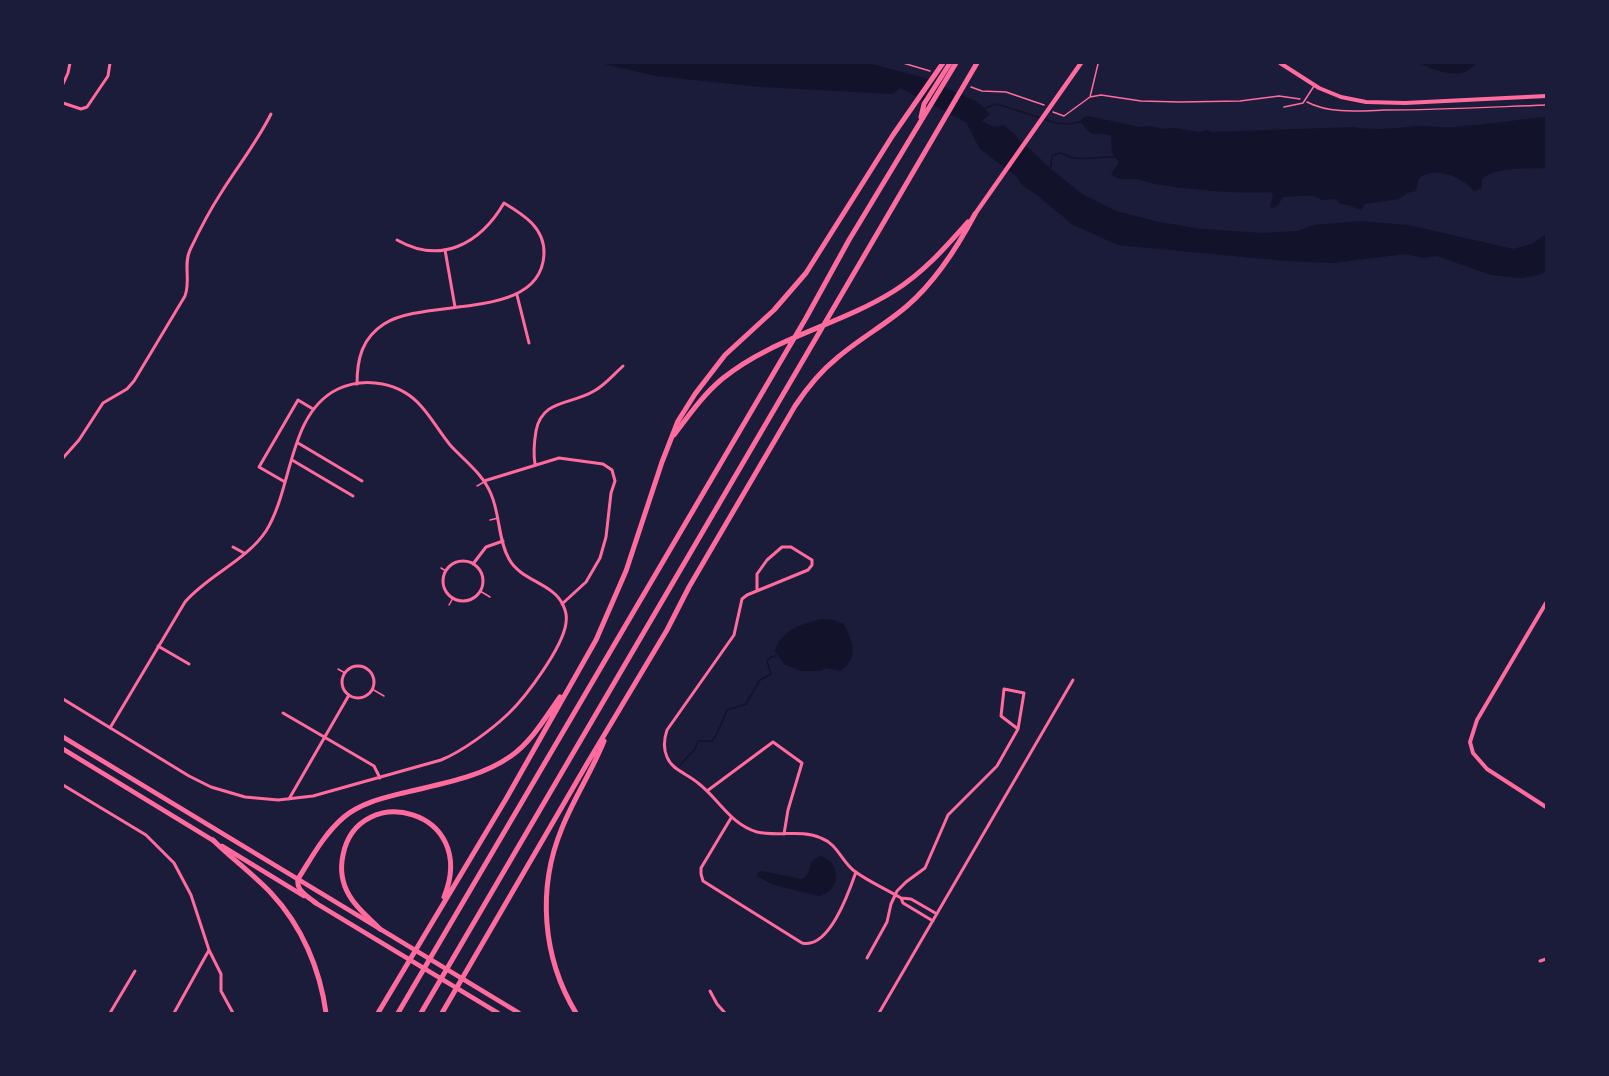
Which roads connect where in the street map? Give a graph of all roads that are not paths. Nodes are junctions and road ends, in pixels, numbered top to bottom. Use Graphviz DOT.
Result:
graph roads {
  1 [pos="70,63"];
  2 [pos="110,63"];
  3 [pos="943,63"];
  4 [pos="950,63"];
  5 [pos="956,63"];
  6 [pos="977,63"];
  7 [pos="1081,63"];
  8 [pos="1280,63"];
  9 [pos="63,84"];
  10 [pos="1314,86"];
  11 [pos="1546,96"];
  12 [pos="63,103"];
  13 [pos="1284,107"];
  14 [pos="271,114"];
  15 [pos="920,122"];
  16 [pos="975,214"];
  17 [pos="397,240"];
  18 [pos="446,250"];
  19 [pos="517,295"];
  20 [pos="454,307"];
  21 [pos="530,343"];
  22 [pos="623,366"];
  23 [pos="357,384"];
  24 [pos="314,409"];
  25 [pos="670,441"];
  26 [pos="298,443"];
  27 [pos="63,458"];
  28 [pos="292,460"];
  29 [pos="535,464"];
  30 [pos="362,481"];
  31 [pos="484,481"];
  32 [pos="285,482"];
  33 [pos="477,486"];
  34 [pos="353,496"];
  35 [pos="498,518"];
  36 [pos="490,520"];
  37 [pos="503,541"];
  38 [pos="233,547"];
  39 [pos="244,553"];
  40 [pos="473,564"];
  41 [pos="441,568"];
  42 [pos="446,571"];
  43 [pos="757,590"];
  44 [pos="480,591"];
  45 [pos="490,597"];
  46 [pos="453,598"];
  47 [pos="1546,603"];
  48 [pos="562,604"];
  49 [pos="449,605"];
  50 [pos="158,646"];
  51 [pos="189,664"];
  52 [pos="338,669"];
  53 [pos="345,673"];
  54 [pos="573,678"];
  55 [pos="1073,680"];
  56 [pos="372,689"];
  57 [pos="349,695"];
  58 [pos="384,696"];
  59 [pos="63,699"];
  60 [pos="283,712"];
  61 [pos="611,725"];
  62 [pos="110,728"];
  63 [pos="1018,729"];
  64 [pos="63,737"];
  65 [pos="325,737"];
  66 [pos="63,749"];
  67 [pos="380,778"];
  68 [pos="63,785"];
  69 [pos="707,791"];
  70 [pos="289,799"];
  71 [pos="1546,807"];
  72 [pos="731,818"];
  73 [pos="784,834"];
  74 [pos="213,840"];
  75 [pos="856,872"];
  76 [pos="298,879"];
  77 [pos="895,895"];
  78 [pos="901,898"];
  79 [pos="316,903"];
  80 [pos="437,914"];
  81 [pos="937,914"];
  82 [pos="933,921"];
  83 [pos="380,929"];
  84 [pos="209,950"];
  85 [pos="867,958"];
  86 [pos="1546,959"];
  87 [pos="1540,961"];
  88 [pos="135,971"];
  89 [pos="710,991"];
  90 [pos="443,1012"];
  91 [pos="110,1013"];
  92 [pos="174,1013"];
  93 [pos="233,1013"];
  94 [pos="326,1013"];
  95 [pos="378,1013"];
  96 [pos="398,1013"];
  97 [pos="422,1013"];
  98 [pos="498,1013"];
  99 [pos="519,1013"];
  100 [pos="576,1013"];
  101 [pos="725,1013"];
  102 [pos="879,1013"];
  1 -- 9 [label="street"];
  2 -- 12 [label="street"];
  3 -- 25 [label="highway"];
  4 -- 15 [label="highway"];
  5 -- 15 [label="highway"];
  6 -- 97 [label="highway"];
  7 -- 16 [label="main road"];
  8 -- 10 [label="main road"];
  10 -- 11 [label="main road"];
  10 -- 13 [label="lane"];
  14 -- 27 [label="street"];
  15 -- 96 [label="highway"];
  16 -- 25 [label="highway"];
  16 -- 61 [label="highway"];
  17 -- 18 [label="street"];
  18 -- 19 [label="street"];
  18 -- 20 [label="street"];
  19 -- 20 [label="street"];
  19 -- 21 [label="street"];
  20 -- 23 [label="street"];
  22 -- 29 [label="street"];
  23 -- 24 [label="street"];
  23 -- 31 [label="street"];
  24 -- 26 [label="street"];
  24 -- 32 [label="street"];
  25 -- 54 [label="highway"];
  26 -- 28 [label="street"];
  26 -- 30 [label="street"];
  28 -- 32 [label="street"];
  28 -- 34 [label="street"];
  29 -- 31 [label="street"];
  29 -- 48 [label="street"];
  31 -- 33 [label="lane"];
  31 -- 35 [label="street"];
  32 -- 39 [label="street"];
  35 -- 36 [label="lane"];
  35 -- 37 [label="street"];
  37 -- 40 [label="street"];
  37 -- 48 [label="street"];
  38 -- 39 [label="street"];
  39 -- 50 [label="street"];
  40 -- 42 [label="street"];
  40 -- 44 [label="street"];
  41 -- 42 [label="lane"];
  42 -- 46 [label="street"];
  43 -- 43 [label="street"];
  43 -- 69 [label="street"];
  44 -- 45 [label="lane"];
  44 -- 46 [label="street"];
  46 -- 49 [label="lane"];
  47 -- 71 [label="main road"];
  48 -- 67 [label="street"];
  50 -- 51 [label="street"];
  50 -- 62 [label="street"];
  52 -- 53 [label="lane"];
  53 -- 56 [label="street"];
  53 -- 57 [label="street"];
  54 -- 76 [label="highway"];
  54 -- 80 [label="highway"];
  55 -- 81 [label="street"];
  56 -- 57 [label="street"];
  56 -- 58 [label="lane"];
  57 -- 65 [label="street"];
  59 -- 62 [label="street"];
  60 -- 65 [label="street"];
  61 -- 90 [label="highway"];
  61 -- 100 [label="highway"];
  62 -- 70 [label="street"];
  63 -- 63 [label="street"];
  63 -- 77 [label="street"];
  64 -- 76 [label="main road"];
  65 -- 67 [label="street"];
  65 -- 70 [label="street"];
  66 -- 74 [label="main road"];
  67 -- 70 [label="street"];
  68 -- 84 [label="street"];
  69 -- 72 [label="street"];
  69 -- 73 [label="street"];
  72 -- 73 [label="street"];
  72 -- 75 [label="street"];
  73 -- 75 [label="street"];
  74 -- 79 [label="main road"];
  74 -- 94 [label="highway"];
  75 -- 77 [label="street"];
  76 -- 79 [label="highway"];
  76 -- 83 [label="main road"];
  77 -- 78 [label="street"];
  77 -- 85 [label="street"];
  78 -- 81 [label="street"];
  78 -- 82 [label="street"];
  79 -- 98 [label="main road"];
  80 -- 83 [label="highway"];
  80 -- 95 [label="highway"];
  81 -- 82 [label="street"];
  82 -- 102 [label="street"];
  83 -- 99 [label="main road"];
  84 -- 92 [label="street"];
  84 -- 93 [label="street"];
  86 -- 87 [label="street"];
  88 -- 91 [label="street"];
  89 -- 101 [label="street"];
}
